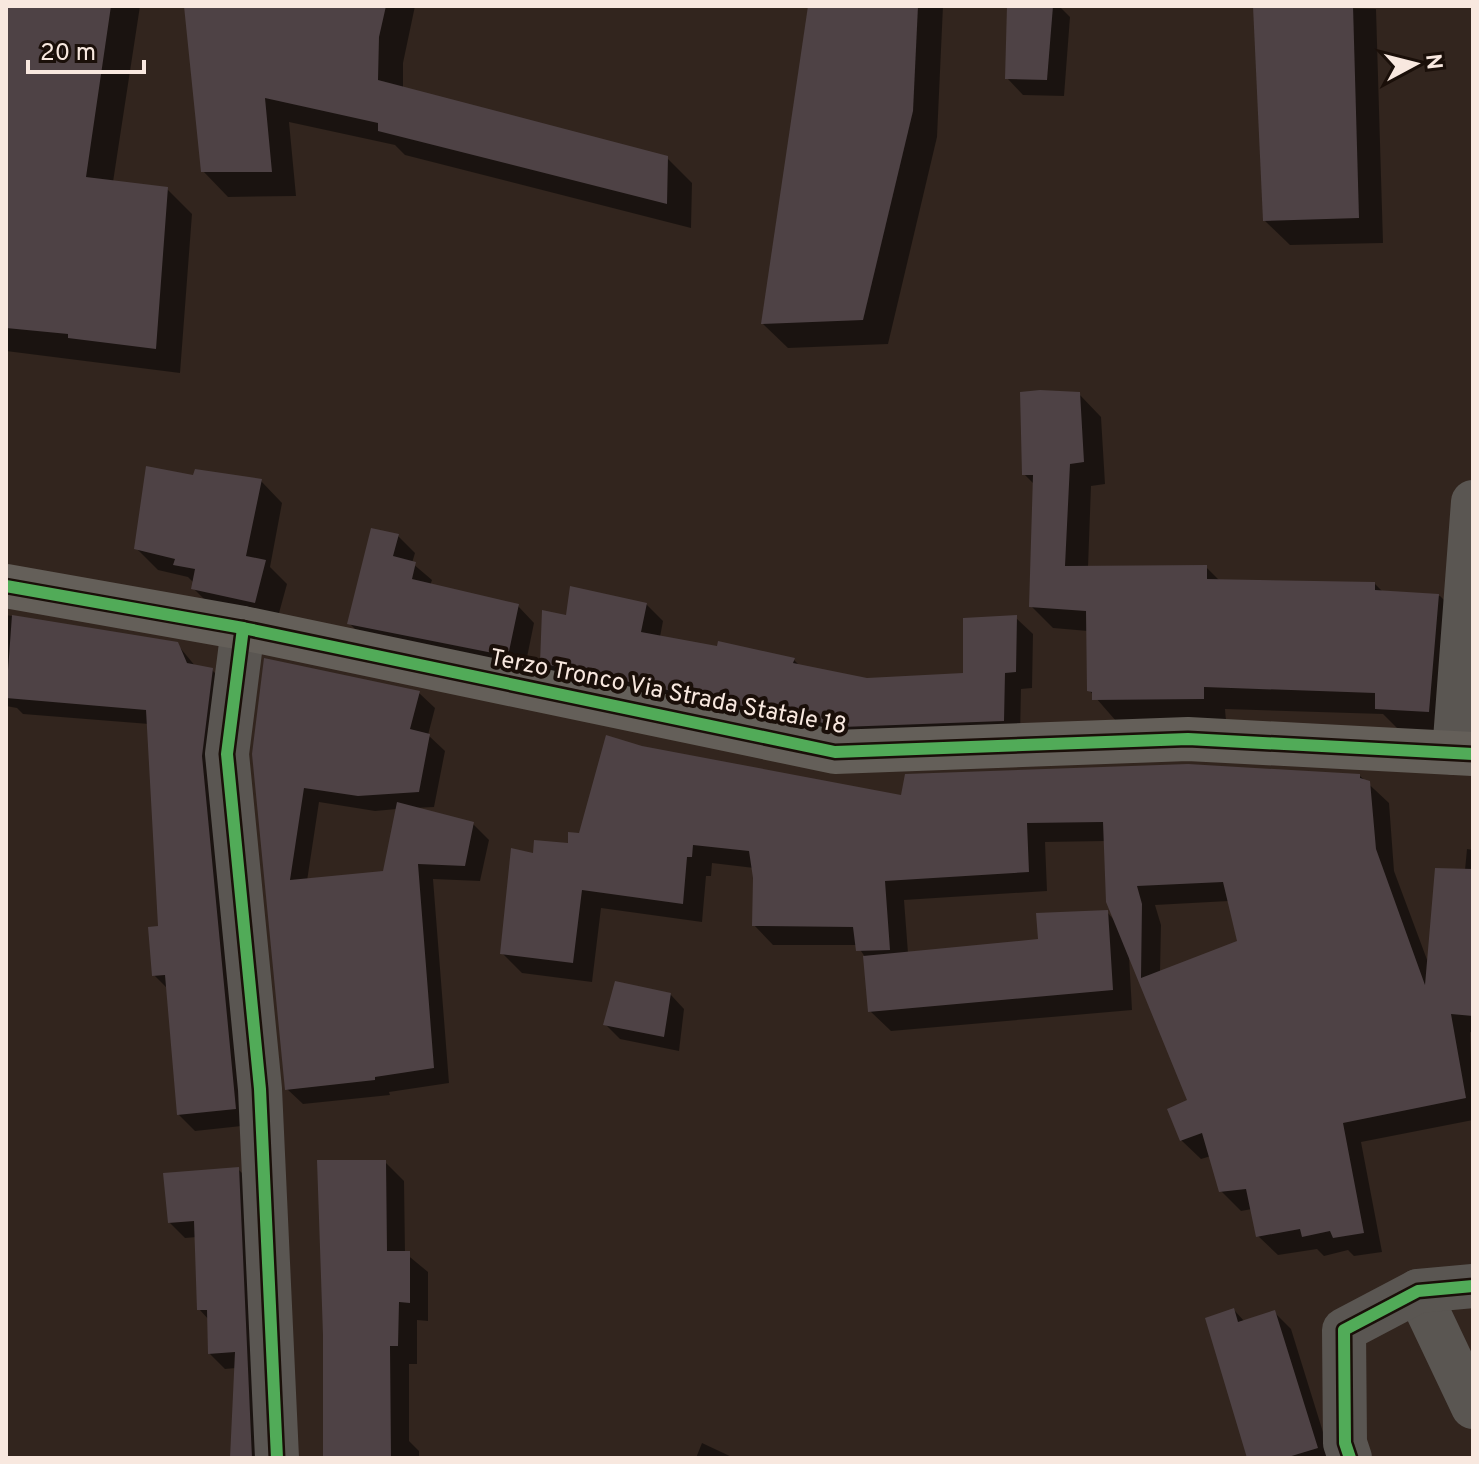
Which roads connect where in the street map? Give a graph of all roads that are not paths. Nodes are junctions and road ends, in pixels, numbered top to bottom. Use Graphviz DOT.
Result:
graph roads {
  1 [pos="1473,502"];
  2 [pos="6,586"];
  3 [pos="243,628"];
  4 [pos="1463,753"];
  5 [pos="1473,1286"];
  6 [pos="1418,1291"];
  7 [pos="1473,1407"];
  8 [pos="277,1458"];
  9 [pos="1350,1458"];
  1 -- 4 [label="street"];
  2 -- 3 [label="main road, Terzo Tronco Via Strada Statale 18"];
  3 -- 4 [label="main road, Terzo Tronco Via Strada Statale 18"];
  3 -- 8 [label="street"];
  5 -- 6 [label="street"];
  6 -- 7 [label="street"];
  6 -- 9 [label="street"];
}
